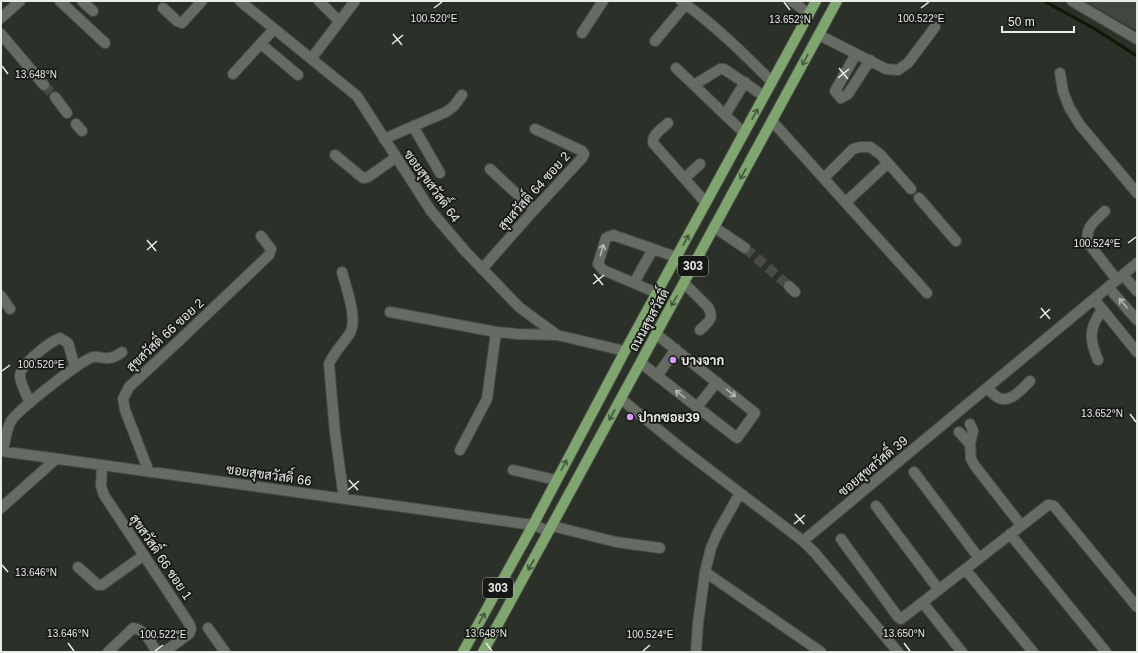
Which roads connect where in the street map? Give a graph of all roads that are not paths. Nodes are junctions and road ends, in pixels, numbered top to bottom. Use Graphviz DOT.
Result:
graph roads {
  1 [pos="20,1"];
  2 [pos="60,1"];
  3 [pos="82,1"];
  4 [pos="202,1"];
  5 [pos="240,1"];
  6 [pos="319,1"];
  7 [pos="355,1"];
  8 [pos="603,1"];
  9 [pos="792,1"];
  10 [pos="816,1"];
  11 [pos="837,1"];
  12 [pos="1072,1"];
  13 [pos="684,3"];
  14 [pos="163,8"];
  15 [pos="93,11"];
  16 [pos="809,14"];
  17 [pos="1,18"];
  18 [pos="339,21"];
  19 [pos="935,27"];
  20 [pos="274,29"];
  21 [pos="582,33"];
  22 [pos="1,34"];
  23 [pos="819,35"];
  24 [pos="1137,39"];
  25 [pos="655,41"];
  26 [pos="105,43"];
  27 [pos="261,44"];
  28 [pos="856,54"];
  29 [pos="311,59"];
  30 [pos="870,60"];
  31 [pos="676,68"];
  32 [pos="1060,73"];
  33 [pos="233,74"];
  34 [pos="844,74"];
  35 [pos="298,75"];
  36 [pos="856,81"];
  37 [pos="744,82"];
  38 [pos="772,82"];
  39 [pos="44,85"];
  40 [pos="694,85"];
  41 [pos="462,95"];
  42 [pos="764,96"];
  43 [pos="55,97"];
  44 [pos="67,113"];
  45 [pos="725,115"];
  46 [pos="772,121"];
  47 [pos="668,124"];
  48 [pos="413,126"];
  49 [pos="535,129"];
  50 [pos="744,134"];
  51 [pos="384,140"];
  52 [pos="334,155"];
  53 [pos="395,158"];
  54 [pos="888,163"];
  55 [pos="700,164"];
  56 [pos="490,169"];
  57 [pos="440,172"];
  58 [pos="685,178"];
  59 [pos="824,178"];
  60 [pos="910,188"];
  61 [pos="1137,193"];
  62 [pos="919,198"];
  63 [pos="846,202"];
  64 [pos="706,203"];
  65 [pos="534,210"];
  66 [pos="1105,211"];
  67 [pos="714,227"];
  68 [pos="261,236"];
  69 [pos="956,241"];
  70 [pos="745,248"];
  71 [pos="653,249"];
  72 [pos="676,257"];
  73 [pos="1136,265"];
  74 [pos="482,269"];
  75 [pos="342,272"];
  76 [pos="1120,277"];
  77 [pos="634,283"];
  78 [pos="684,283"];
  79 [pos="1108,287"];
  80 [pos="1137,291"];
  81 [pos="657,293"];
  82 [pos="928,293"];
  83 [pos="1,296"];
  84 [pos="1094,299"];
  85 [pos="10,309"];
  86 [pos="1102,310"];
  87 [pos="390,312"];
  88 [pos="1137,320"];
  89 [pos="700,330"];
  90 [pos="496,332"];
  91 [pos="656,334"];
  92 [pos="557,335"];
  93 [pos="676,350"];
  94 [pos="625,351"];
  95 [pos="122,352"];
  96 [pos="1137,352"];
  97 [pos="1098,360"];
  98 [pos="641,363"];
  99 [pos="75,368"];
  100 [pos="657,376"];
  101 [pos="1030,381"];
  102 [pos="717,382"];
  103 [pos="987,388"];
  104 [pos="621,399"];
  105 [pos="30,403"];
  106 [pos="697,407"];
  107 [pos="965,418"];
  108 [pos="954,426"];
  109 [pos="970,444"];
  110 [pos="460,450"];
  111 [pos="2,451"];
  112 [pos="56,459"];
  113 [pos="102,465"];
  114 [pos="513,470"];
  115 [pos="150,472"];
  116 [pos="914,472"];
  117 [pos="556,480"];
  118 [pos="740,493"];
  119 [pos="344,499"];
  120 [pos="876,506"];
  121 [pos="1,508"];
  122 [pos="533,525"];
  123 [pos="1021,525"];
  124 [pos="551,528"];
  125 [pos="1010,534"];
  126 [pos="841,539"];
  127 [pos="803,541"];
  128 [pos="660,548"];
  129 [pos="144,555"];
  130 [pos="979,558"];
  131 [pos="78,567"];
  132 [pos="965,569"];
  133 [pos="705,572"];
  134 [pos="939,590"];
  135 [pos="923,603"];
  136 [pos="1137,607"];
  137 [pos="208,628"];
  138 [pos="108,652"];
  139 [pos="157,652"];
  140 [pos="164,652"];
  141 [pos="225,652"];
  142 [pos="463,652"];
  143 [pos="483,652"];
  144 [pos="696,652"];
  145 [pos="821,652"];
  146 [pos="898,652"];
  147 [pos="962,652"];
  148 [pos="1033,652"];
  149 [pos="1106,652"];
  1 -- 17 [label="street"];
  2 -- 26 [label="street"];
  3 -- 15 [label="street"];
  4 -- 14 [label="street"];
  5 -- 20 [label="street, ซอยสุขสวัสดิ์ 64"];
  6 -- 18 [label="street"];
  7 -- 18 [label="street"];
  8 -- 21 [label="street"];
  9 -- 16 [label="street"];
  10 -- 16 [label="main road, ถนนสุขสวัสดิ์ / 303"];
  11 -- 23 [label="main road, ถนนสุขสวัสดิ์ / 303"];
  12 -- 24 [label="street"];
  13 -- 25 [label="street"];
  13 -- 38 [label="street"];
  16 -- 38 [label="main road, ถนนสุขสวัสดิ์ / 303"];
  18 -- 29 [label="street"];
  19 -- 30 [label="street"];
  20 -- 27 [label="street"];
  20 -- 29 [label="street, ซอยสุขสวัสดิ์ 64"];
  22 -- 39 [label="street"];
  23 -- 28 [label="street"];
  23 -- 46 [label="main road, ถนนสุขสวัสดิ์ / 303, one-way"];
  27 -- 33 [label="street"];
  27 -- 35 [label="street"];
  28 -- 30 [label="street"];
  28 -- 34 [label="street"];
  29 -- 51 [label="street, ซอยสุขสวัสดิ์ 64"];
  30 -- 36 [label="street"];
  31 -- 40 [label="street"];
  32 -- 61 [label="street"];
  34 -- 36 [label="street"];
  34 -- 36 [label="street"];
  37 -- 40 [label="street"];
  37 -- 42 [label="street"];
  37 -- 45 [label="street"];
  38 -- 42 [label="main road, ถนนสุขสวัสดิ์ / 303"];
  40 -- 45 [label="street"];
  41 -- 48 [label="street"];
  50 -- 42 [label="main road, ถนนสุขสวัสดิ์ / 303, one-way"];
  43 -- 44 [label="street"];
  45 -- 50 [label="street"];
  46 -- 59 [label="street"];
  46 -- 67 [label="main road, ถนนสุขสวัสดิ์ / 303, one-way"];
  47 -- 58 [label="street"];
  48 -- 51 [label="street"];
  48 -- 57 [label="street"];
  49 -- 65 [label="street, สุขสวัสดิ์ 64 ซอย 2"];
  50 -- 64 [label="main road, ถนนสุขสวัสดิ์ / 303"];
  51 -- 53 [label="street, ซอยสุขสวัสดิ์ 64"];
  52 -- 53 [label="street"];
  53 -- 74 [label="street, ซอยสุขสวัสดิ์ 64"];
  54 -- 59 [label="street"];
  54 -- 60 [label="street"];
  54 -- 63 [label="street"];
  55 -- 58 [label="street"];
  56 -- 65 [label="street"];
  58 -- 64 [label="street"];
  59 -- 63 [label="street"];
  62 -- 69 [label="street"];
  63 -- 82 [label="street"];
  72 -- 64 [label="main road, ถนนสุขสวัสดิ์ / 303, one-way"];
  65 -- 74 [label="street, สุขสวัสดิ์ 64 ซอย 2"];
  66 -- 76 [label="street"];
  67 -- 70 [label="street"];
  67 -- 78 [label="main road, ถนนสุขสวัสดิ์ / 303"];
  68 -- 115 [label="street, สุขสวัสดิ์ 66 ซอย 2"];
  71 -- 72 [label="street"];
  71 -- 77 [label="street"];
  77 -- 71 [label="street, one-way"];
  72 -- 81 [label="main road, ถนนสุขสวัสดิ์ / 303"];
  73 -- 76 [label="street, ซอยสุขสวัสดิ์ 39"];
  74 -- 92 [label="street, ซอยสุขสวัสดิ์ 64"];
  75 -- 119 [label="street"];
  76 -- 79 [label="street, ซอยสุขสวัสดิ์ 39"];
  76 -- 80 [label="street"];
  77 -- 81 [label="street"];
  78 -- 89 [label="street"];
  78 -- 91 [label="main road, ถนนสุขสวัสดิ์ / 303, one-way"];
  79 -- 84 [label="street, ซอยสุขสวัสดิ์ 39"];
  88 -- 79 [label="street, one-way"];
  81 -- 94 [label="main road, ถนนสุขสวัสดิ์ / 303"];
  83 -- 85 [label="street"];
  84 -- 86 [label="street"];
  84 -- 103 [label="street, ซอยสุขสวัสดิ์ 39"];
  86 -- 96 [label="street"];
  86 -- 97 [label="street"];
  87 -- 90 [label="street"];
  90 -- 92 [label="street"];
  90 -- 110 [label="street"];
  91 -- 93 [label="street"];
  91 -- 98 [label="main road, ถนนสุขสวัสดิ์ / 303"];
  92 -- 94 [label="street, ซอยสุขสวัสดิ์ 64"];
  93 -- 100 [label="street"];
  93 -- 102 [label="street"];
  117 -- 94 [label="main road, ถนนสุขสวัสดิ์ / 303, one-way"];
  95 -- 99 [label="street"];
  98 -- 100 [label="street"];
  98 -- 104 [label="main road, ถนนสุขสวัสดิ์ / 303"];
  99 -- 105 [label="street"];
  99 -- 105 [label="street"];
  106 -- 100 [label="street, one-way"];
  101 -- 103 [label="street"];
  102 -- 106 [label="street"];
  102 -- 106 [label="street, one-way"];
  103 -- 107 [label="street, ซอยสุขสวัสดิ์ 39"];
  104 -- 118 [label="street"];
  104 -- 124 [label="main road, ถนนสุขสวัสดิ์ / 303, one-way"];
  105 -- 111 [label="street"];
  107 -- 108 [label="street, ซอยสุขสวัสดิ์ 39"];
  107 -- 109 [label="street"];
  108 -- 109 [label="street"];
  108 -- 127 [label="street, ซอยสุขสวัสดิ์ 39"];
  109 -- 123 [label="street"];
  111 -- 112 [label="street, ซอยสุขสวัสดิ์ 66"];
  112 -- 113 [label="street, ซอยสุขสวัสดิ์ 66"];
  112 -- 121 [label="street"];
  113 -- 115 [label="street, ซอยสุขสวัสดิ์ 66"];
  113 -- 129 [label="street, สุขสวัสดิ์ 66 ซอย 1"];
  114 -- 117 [label="street"];
  115 -- 119 [label="street, ซอยสุขสวัสดิ์ 66"];
  116 -- 130 [label="street"];
  117 -- 122 [label="main road, ถนนสุขสวัสดิ์ / 303"];
  118 -- 127 [label="street"];
  118 -- 133 [label="street"];
  119 -- 122 [label="street, ซอยสุขสวัสดิ์ 66"];
  120 -- 134 [label="street"];
  122 -- 124 [label="street, ซอยสุขสวัสดิ์ 66"];
  142 -- 122 [label="main road, ถนนสุขสวัสดิ์ / 303, one-way"];
  123 -- 125 [label="street"];
  123 -- 136 [label="street"];
  124 -- 128 [label="street, ซอยสุขสวัสดิ์ 66"];
  124 -- 143 [label="main road, ถนนสุขสวัสดิ์ / 303, one-way"];
  125 -- 130 [label="street"];
  125 -- 149 [label="street"];
  126 -- 135 [label="street"];
  127 -- 146 [label="street"];
  129 -- 131 [label="street"];
  129 -- 140 [label="street, สุขสวัสดิ์ 66 ซอย 1"];
  130 -- 132 [label="street"];
  132 -- 134 [label="street"];
  132 -- 148 [label="street"];
  133 -- 144 [label="street"];
  133 -- 145 [label="street"];
  134 -- 135 [label="street"];
  135 -- 147 [label="street"];
  137 -- 141 [label="street"];
  138 -- 139 [label="street"];
}
